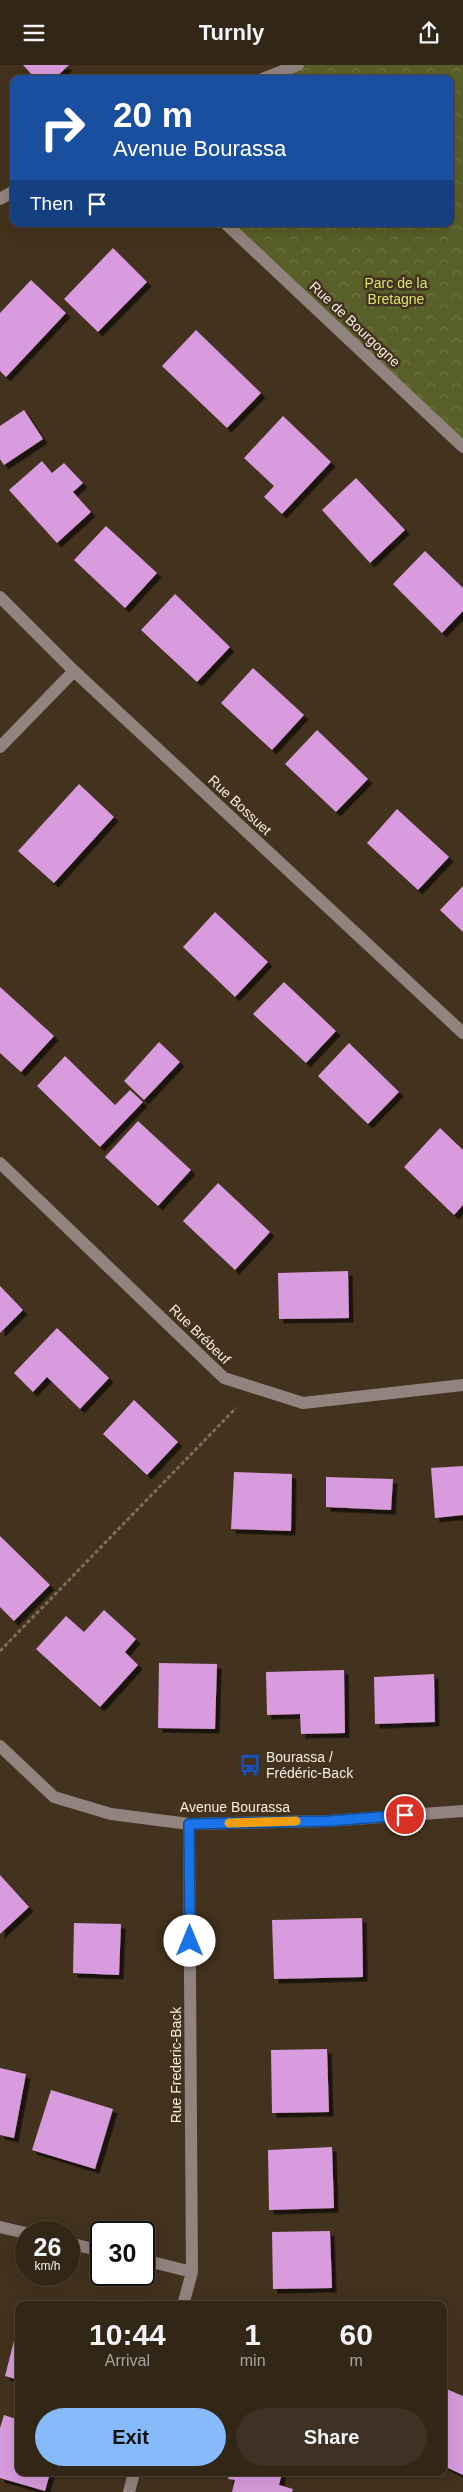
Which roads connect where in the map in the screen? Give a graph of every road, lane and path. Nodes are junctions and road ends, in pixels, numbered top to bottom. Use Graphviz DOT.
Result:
graph roads {
  1 [pos="298,65"];
  2 [pos="272,75"];
  3 [pos="229,227"];
  4 [pos="463,447"];
  5 [pos="0,597"];
  6 [pos="74,671"];
  7 [pos="0,747"];
  8 [pos="463,1033"];
  9 [pos="0,1163"];
  10 [pos="463,1385"];
  11 [pos="256,1388"];
  12 [pos="0,1651"];
  13 [pos="0,1746"];
  14 [pos="463,1811"];
  15 [pos="189,1824"];
  16 [pos="0,2227"];
  17 [pos="15,2230"];
  18 [pos="155,2263"];
  19 [pos="192,2272"];
  20 [pos="184,2301"];
  21 [pos="133,2476"];
  22 [pos="128,2492"];
  1 -- 2 [label="street"];
  3 -- 4 [label="street, Rue de Bourgogne"];
  5 -- 6 [label="street, Rue Bossuet"];
  6 -- 7 [label="street"];
  6 -- 8 [label="street, Rue Bossuet"];
  9 -- 11 [label="street, Rue Brébeuf"];
  10 -- 11 [label="street, Rue Brébeuf"];
  11 -- 12 [label="path"];
  13 -- 15 [label="street, Avenue Bourassa"];
  14 -- 15 [label="street, Avenue Bourassa"];
  15 -- 19 [label="street, Rue Frederic-Back"];
  16 -- 17 [label="street"];
  18 -- 19 [label="street"];
  19 -- 20 [label="street, Rue Frederic-Back"];
  21 -- 22 [label="street"];
}
